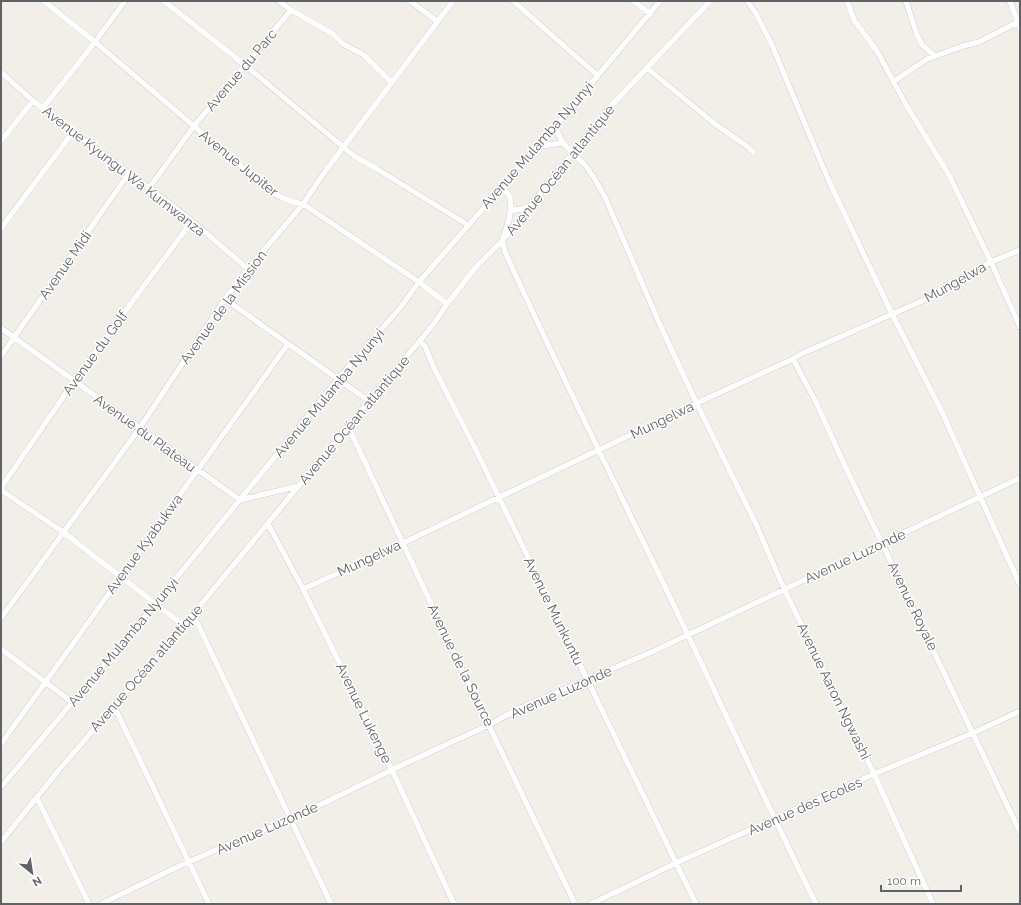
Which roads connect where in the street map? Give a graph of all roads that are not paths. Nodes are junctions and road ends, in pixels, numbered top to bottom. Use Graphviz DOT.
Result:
graph roads {
  1 [pos="44,1"];
  2 [pos="125,1"];
  3 [pos="164,1"];
  4 [pos="279,1"];
  5 [pos="410,1"];
  6 [pos="452,1"];
  7 [pos="513,1"];
  8 [pos="634,1"];
  9 [pos="660,1"];
  10 [pos="710,1"];
  11 [pos="747,1"];
  12 [pos="847,1"];
  13 [pos="906,1"];
  14 [pos="1010,1"];
  15 [pos="291,10"];
  16 [pos="650,14"];
  17 [pos="437,21"];
  18 [pos="1018,22"];
  19 [pos="1020,29"];
  20 [pos="95,42"];
  21 [pos="935,56"];
  22 [pos="245,65"];
  23 [pos="647,68"];
  24 [pos="1,72"];
  25 [pos="597,75"];
  26 [pos="893,82"];
  27 [pos="392,83"];
  28 [pos="33,100"];
  29 [pos="43,108"];
  30 [pos="194,126"];
  31 [pos="555,126"];
  32 [pos="73,132"];
  33 [pos="1,141"];
  34 [pos="563,143"];
  35 [pos="540,146"];
  36 [pos="343,148"];
  37 [pos="573,152"];
  38 [pos="753,152"];
  39 [pos="129,173"];
  40 [pos="502,187"];
  41 [pos="149,188"];
  42 [pos="303,204"];
  43 [pos="530,207"];
  44 [pos="511,211"];
  45 [pos="192,221"];
  46 [pos="468,225"];
  47 [pos="1,228"];
  48 [pos="502,241"];
  49 [pos="1020,250"];
  50 [pos="992,262"];
  51 [pos="248,269"];
  52 [pos="419,282"];
  53 [pos="226,299"];
  54 [pos="447,304"];
  55 [pos="892,314"];
  56 [pos="1020,327"];
  57 [pos="1,328"];
  58 [pos="14,338"];
  59 [pos="419,341"];
  60 [pos="288,344"];
  61 [pos="1,356"];
  62 [pos="793,359"];
  63 [pos="338,379"];
  64 [pos="74,381"];
  65 [pos="369,401"];
  66 [pos="697,404"];
  67 [pos="348,426"];
  68 [pos="139,429"];
  69 [pos="598,450"];
  70 [pos="198,471"];
  71 [pos="1020,478"];
  72 [pos="300,486"];
  73 [pos="1,489"];
  74 [pos="981,496"];
  75 [pos="499,497"];
  76 [pos="240,500"];
  77 [pos="268,524"];
  78 [pos="63,532"];
  79 [pos="403,543"];
  80 [pos="882,543"];
  81 [pos="121,576"];
  82 [pos="1020,585"];
  83 [pos="303,589"];
  84 [pos="784,589"];
  85 [pos="156,604"];
  86 [pos="193,614"];
  87 [pos="1,618"];
  88 [pos="183,625"];
  89 [pos="688,635"];
  90 [pos="1,649"];
  91 [pos="587,680"];
  92 [pos="45,682"];
  93 [pos="72,702"];
  94 [pos="114,706"];
  95 [pos="1020,711"];
  96 [pos="489,725"];
  97 [pos="973,733"];
  98 [pos="1,744"];
  99 [pos="392,770"];
  100 [pos="874,774"];
  101 [pos="1,787"];
  102 [pos="37,798"];
  103 [pos="291,819"];
  104 [pos="775,820"];
  105 [pos="1020,832"];
  106 [pos="1,842"];
  107 [pos="189,862"];
  108 [pos="676,863"];
  109 [pos="89,904"];
  110 [pos="101,904"];
  111 [pos="209,904"];
  112 [pos="331,904"];
  113 [pos="454,904"];
  114 [pos="575,904"];
  115 [pos="591,904"];
  116 [pos="696,904"];
  117 [pos="816,904"];
  118 [pos="933,904"];
  1 -- 20 [label="street, Avenue Jupiter"];
  2 -- 20 [label="street"];
  3 -- 22 [label="street"];
  4 -- 15 [label="street"];
  5 -- 17 [label="street"];
  6 -- 17 [label="street, Avenue de la Mission"];
  7 -- 25 [label="street"];
  8 -- 16 [label="street"];
  9 -- 16 [label="street, Avenue Mulamba Nyunyi"];
  10 -- 23 [label="street, Avenue Océan atlantique"];
  11 -- 55 [label="street"];
  12 -- 26 [label="street"];
  13 -- 21 [label="street"];
  14 -- 18 [label="street"];
  15 -- 22 [label="street, Avenue du Parc"];
  15 -- 27 [label="street"];
  16 -- 25 [label="street, Avenue Mulamba Nyunyi"];
  17 -- 27 [label="street, Avenue de la Mission"];
  18 -- 19 [label="street"];
  18 -- 21 [label="street"];
  20 -- 29 [label="street"];
  20 -- 30 [label="street, Avenue Jupiter"];
  21 -- 26 [label="street"];
  22 -- 30 [label="street, Avenue du Parc"];
  22 -- 36 [label="street"];
  23 -- 37 [label="street, Avenue Océan atlantique"];
  23 -- 38 [label="street"];
  24 -- 28 [label="street, Avenue Kyungu Wa Kumwanza"];
  25 -- 31 [label="street, Avenue Mulamba Nyunyi"];
  26 -- 50 [label="street"];
  27 -- 36 [label="street, Avenue de la Mission"];
  28 -- 29 [label="street, Avenue Kyungu Wa Kumwanza"];
  28 -- 33 [label="street"];
  29 -- 32 [label="street, Avenue Kyungu Wa Kumwanza"];
  30 -- 41 [label="street, Avenue du Parc"];
  30 -- 42 [label="street, Avenue Jupiter"];
  31 -- 34 [label="street"];
  31 -- 35 [label="street, Avenue Mulamba Nyunyi"];
  32 -- 39 [label="street, Avenue Kyungu Wa Kumwanza"];
  32 -- 47 [label="street"];
  34 -- 35 [label="street"];
  34 -- 37 [label="street, Avenue Aaron Ngwashi"];
  35 -- 40 [label="street, Avenue Mulamba Nyunyi"];
  36 -- 42 [label="street, Avenue de la Mission"];
  36 -- 46 [label="street"];
  37 -- 43 [label="street, Avenue Océan atlantique"];
  37 -- 66 [label="street, Avenue Aaron Ngwashi"];
  39 -- 41 [label="street, Avenue Kyungu Wa Kumwanza"];
  39 -- 58 [label="street, Avenue Midi"];
  40 -- 44 [label="street"];
  40 -- 46 [label="street, Avenue Mulamba Nyunyi"];
  41 -- 45 [label="street, Avenue Kyungu Wa Kumwanza"];
  42 -- 51 [label="street, Avenue de la Mission"];
  42 -- 52 [label="street, Avenue Jupiter"];
  43 -- 44 [label="street"];
  43 -- 48 [label="street, Avenue Océan atlantique"];
  44 -- 48 [label="street"];
  45 -- 51 [label="street, Avenue Kyungu Wa Kumwanza"];
  45 -- 64 [label="street, Avenue du Golf"];
  46 -- 52 [label="street, Avenue Mulamba Nyunyi"];
  48 -- 54 [label="street, Avenue Océan atlantique"];
  48 -- 69 [label="street"];
  49 -- 50 [label="street, Mungelwa"];
  50 -- 55 [label="street, Mungelwa"];
  50 -- 56 [label="street"];
  51 -- 53 [label="street, Avenue de la Mission"];
  52 -- 54 [label="street, Avenue Jupiter"];
  52 -- 63 [label="street, Avenue Mulamba Nyunyi"];
  53 -- 60 [label="street"];
  53 -- 68 [label="street, Avenue de la Mission"];
  54 -- 59 [label="street, Avenue Océan atlantique"];
  55 -- 62 [label="street, Mungelwa"];
  55 -- 74 [label="street"];
  57 -- 58 [label="street, Avenue du Plateau"];
  58 -- 61 [label="street, Avenue Midi"];
  58 -- 64 [label="street, Avenue du Plateau"];
  59 -- 65 [label="street, Avenue Océan atlantique"];
  59 -- 75 [label="street, Avenue Munkuntu"];
  60 -- 63 [label="street"];
  60 -- 70 [label="street, Avenue Kyabukwa"];
  62 -- 66 [label="street, Mungelwa"];
  62 -- 80 [label="street, Avenue Royale"];
  63 -- 65 [label="street"];
  63 -- 76 [label="street, Avenue Mulamba Nyunyi"];
  64 -- 68 [label="street, Avenue du Plateau"];
  64 -- 73 [label="street, Avenue du Golf"];
  65 -- 67 [label="street, Avenue Océan atlantique"];
  66 -- 69 [label="street, Mungelwa"];
  66 -- 84 [label="street, Avenue Aaron Ngwashi"];
  67 -- 72 [label="street, Avenue Océan atlantique"];
  67 -- 79 [label="street, Avenue de la Source"];
  68 -- 70 [label="street, Avenue du Plateau"];
  68 -- 78 [label="street, Avenue de la Mission"];
  69 -- 75 [label="street, Mungelwa"];
  69 -- 89 [label="street"];
  70 -- 76 [label="street, Avenue du Plateau"];
  70 -- 81 [label="street, Avenue Kyabukwa"];
  71 -- 74 [label="street, Avenue Luzonde"];
  72 -- 76 [label="street"];
  72 -- 77 [label="street, Avenue Océan atlantique"];
  73 -- 78 [label="street"];
  74 -- 80 [label="street, Avenue Luzonde"];
  74 -- 82 [label="street"];
  75 -- 79 [label="street, Mungelwa"];
  75 -- 91 [label="street, Avenue Munkuntu"];
  76 -- 85 [label="street, Avenue Mulamba Nyunyi"];
  77 -- 83 [label="street, Avenue Lukenge"];
  77 -- 86 [label="street, Avenue Océan atlantique"];
  78 -- 81 [label="street"];
  78 -- 87 [label="street, Avenue de la Mission"];
  79 -- 83 [label="street, Mungelwa"];
  79 -- 96 [label="street, Avenue de la Source"];
  80 -- 84 [label="street, Avenue Luzonde"];
  80 -- 97 [label="street, Avenue Royale"];
  81 -- 85 [label="street"];
  81 -- 92 [label="street, Avenue Kyabukwa"];
  83 -- 99 [label="street, Avenue Lukenge"];
  84 -- 89 [label="street, Avenue Luzonde"];
  84 -- 100 [label="street, Avenue Aaron Ngwashi"];
  85 -- 88 [label="street"];
  85 -- 93 [label="street, Avenue Mulamba Nyunyi"];
  86 -- 88 [label="street, Avenue Océan atlantique"];
  86 -- 103 [label="street"];
  88 -- 94 [label="street, Avenue Océan atlantique"];
  89 -- 91 [label="street, Avenue Luzonde"];
  89 -- 104 [label="street"];
  90 -- 92 [label="street"];
  91 -- 96 [label="street, Avenue Luzonde"];
  91 -- 108 [label="street, Avenue Munkuntu"];
  92 -- 93 [label="street"];
  92 -- 98 [label="street, Avenue Kyabukwa"];
  93 -- 101 [label="street, Avenue Mulamba Nyunyi"];
  94 -- 102 [label="street, Avenue Océan atlantique"];
  94 -- 107 [label="street"];
  95 -- 97 [label="street, Avenue des Ecoles"];
  96 -- 99 [label="street, Avenue Luzonde"];
  96 -- 114 [label="street, Avenue de la Source"];
  97 -- 100 [label="street, Avenue des Ecoles"];
  97 -- 105 [label="street, Avenue Royale"];
  99 -- 103 [label="street, Avenue Luzonde"];
  99 -- 113 [label="street, Avenue Lukenge"];
  100 -- 104 [label="street, Avenue des Ecoles"];
  100 -- 118 [label="street, Avenue Aaron Ngwashi"];
  102 -- 106 [label="street, Avenue Océan atlantique"];
  102 -- 109 [label="street"];
  103 -- 107 [label="street, Avenue Luzonde"];
  103 -- 112 [label="street"];
  104 -- 108 [label="street, Avenue des Ecoles"];
  104 -- 117 [label="street"];
  107 -- 110 [label="street, Avenue Luzonde"];
  107 -- 111 [label="street"];
  108 -- 115 [label="street, Avenue des Ecoles"];
  108 -- 116 [label="street, Avenue Munkuntu"];
}
